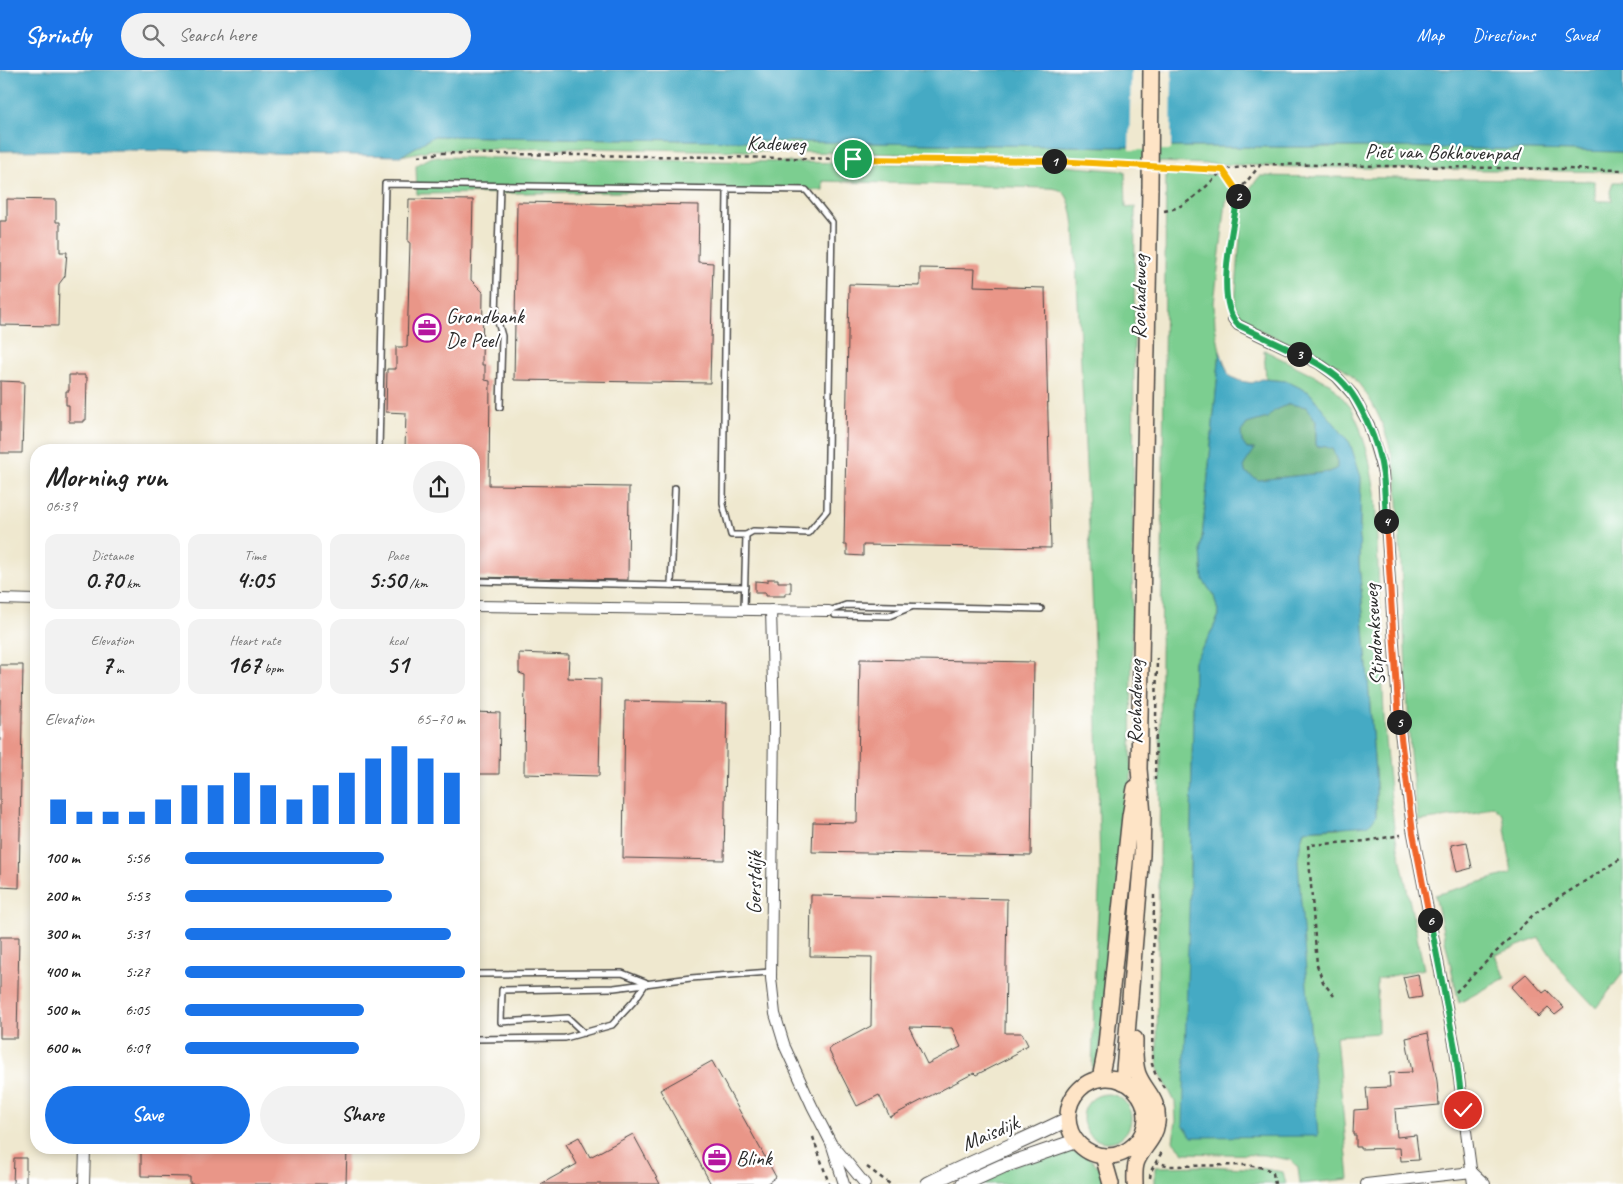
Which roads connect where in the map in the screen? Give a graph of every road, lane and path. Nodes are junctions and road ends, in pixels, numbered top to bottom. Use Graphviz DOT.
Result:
graph roads {
  1 [pos="1151,70"];
  2 [pos="418,156"];
  3 [pos="1261,164"];
  4 [pos="1146,166"];
  5 [pos="1156,167"];
  6 [pos="1223,170"];
  7 [pos="1623,170"];
  8 [pos="500,186"];
  9 [pos="727,189"];
  10 [pos="1238,192"];
  11 [pos="1161,211"];
  12 [pos="1232,320"];
  13 [pos="500,407"];
  14 [pos="379,444"];
  15 [pos="675,488"];
  16 [pos="746,536"];
  17 [pos="480,581"];
  18 [pos="672,585"];
  19 [pos="745,586"];
  20 [pos="0,599"];
  21 [pos="30,600"];
  22 [pos="480,606"];
  23 [pos="913,606"];
  24 [pos="1041,609"];
  25 [pos="744,610"];
  26 [pos="771,610"];
  27 [pos="832,613"];
  28 [pos="1157,657"];
  29 [pos="1139,769"];
  30 [pos="1155,786"];
  31 [pos="1413,833"];
  32 [pos="1623,857"];
  33 [pos="1154,895"];
  34 [pos="772,972"];
  35 [pos="480,974"];
  36 [pos="646,983"];
  37 [pos="1132,990"];
  38 [pos="1334,996"];
  39 [pos="1446,1003"];
  40 [pos="584,1033"];
  41 [pos="480,1039"];
  42 [pos="1100,1079"];
  43 [pos="1123,1082"];
  44 [pos="1168,1096"];
  45 [pos="1068,1119"];
  46 [pos="1076,1141"];
  47 [pos="832,1143"];
  48 [pos="1166,1144"];
  49 [pos="1124,1153"];
  50 [pos="85,1154"];
  51 [pos="1103,1156"];
  52 [pos="1155,1162"];
  53 [pos="1472,1172"];
  54 [pos="84,1184"];
  55 [pos="844,1184"];
  56 [pos="865,1184"];
  57 [pos="928,1184"];
  58 [pos="962,1184"];
  59 [pos="1111,1184"];
  60 [pos="1128,1184"];
  61 [pos="1135,1184"];
  62 [pos="1150,1184"];
  63 [pos="1276,1184"];
  64 [pos="1366,1184"];
  65 [pos="1473,1184"];
  66 [pos="1485,1184"];
  1 -- 29 [label="main road, Rochadeweg, bridge"];
  2 -- 4 [label="path, Kadeweg"];
  3 -- 6 [label="path, Piet van Bokhovenpad"];
  3 -- 7 [label="path, Piet van Bokhovenpad"];
  3 -- 10 [label="path"];
  5 -- 6 [label="path"];
  6 -- 10 [label="path"];
  6 -- 11 [label="path"];
  8 -- 9 [label="lane"];
  8 -- 13 [label="lane"];
  8 -- 14 [label="lane"];
  9 -- 16 [label="lane"];
  9 -- 16 [label="lane"];
  10 -- 12 [label="path"];
  12 -- 31 [label="street, Stipdonkseweg"];
  15 -- 18 [label="lane"];
  16 -- 19 [label="lane"];
  17 -- 18 [label="lane"];
  18 -- 19 [label="lane"];
  19 -- 25 [label="lane"];
  20 -- 21 [label="street"];
  22 -- 25 [label="street"];
  23 -- 24 [label="lane"];
  23 -- 27 [label="lane"];
  23 -- 27 [label="lane"];
  25 -- 26 [label="street"];
  26 -- 27 [label="street"];
  26 -- 34 [label="street, Gerstdijk"];
  28 -- 30 [label="path, Rochadeweg"];
  29 -- 37 [label="main road, Rochadeweg"];
  29 -- 42 [label="main road, Rochadeweg"];
  31 -- 38 [label="path"];
  31 -- 39 [label="street, Stipdonkseweg"];
  32 -- 39 [label="path"];
  33 -- 44 [label="path"];
  34 -- 36 [label="lane"];
  34 -- 47 [label="street, Gerstdijk"];
  35 -- 36 [label="lane"];
  36 -- 40 [label="lane"];
  36 -- 40 [label="lane"];
  37 -- 43 [label="main road, Rochadeweg"];
  37 -- 61 [label="main road"];
  39 -- 53 [label="street, Stipdonkseweg"];
  40 -- 41 [label="lane"];
  42 -- 43 [label="main road"];
  42 -- 45 [label="main road"];
  43 -- 49 [label="main road"];
  45 -- 46 [label="main road"];
  45 -- 57 [label="street, Maisdijk"];
  46 -- 51 [label="main road"];
  46 -- 58 [label="street, Maisdijk"];
  47 -- 55 [label="street, Gerstdijk"];
  47 -- 56 [label="street, Gerstdijk"];
  48 -- 52 [label="path"];
  49 -- 51 [label="main road"];
  49 -- 60 [label="main road"];
  50 -- 54 [label="street"];
  51 -- 59 [label="main road"];
  52 -- 62 [label="path"];
  52 -- 63 [label="path"];
  53 -- 64 [label="street"];
  53 -- 65 [label="street, Stipdonkseweg"];
  53 -- 66 [label="street"];
}
